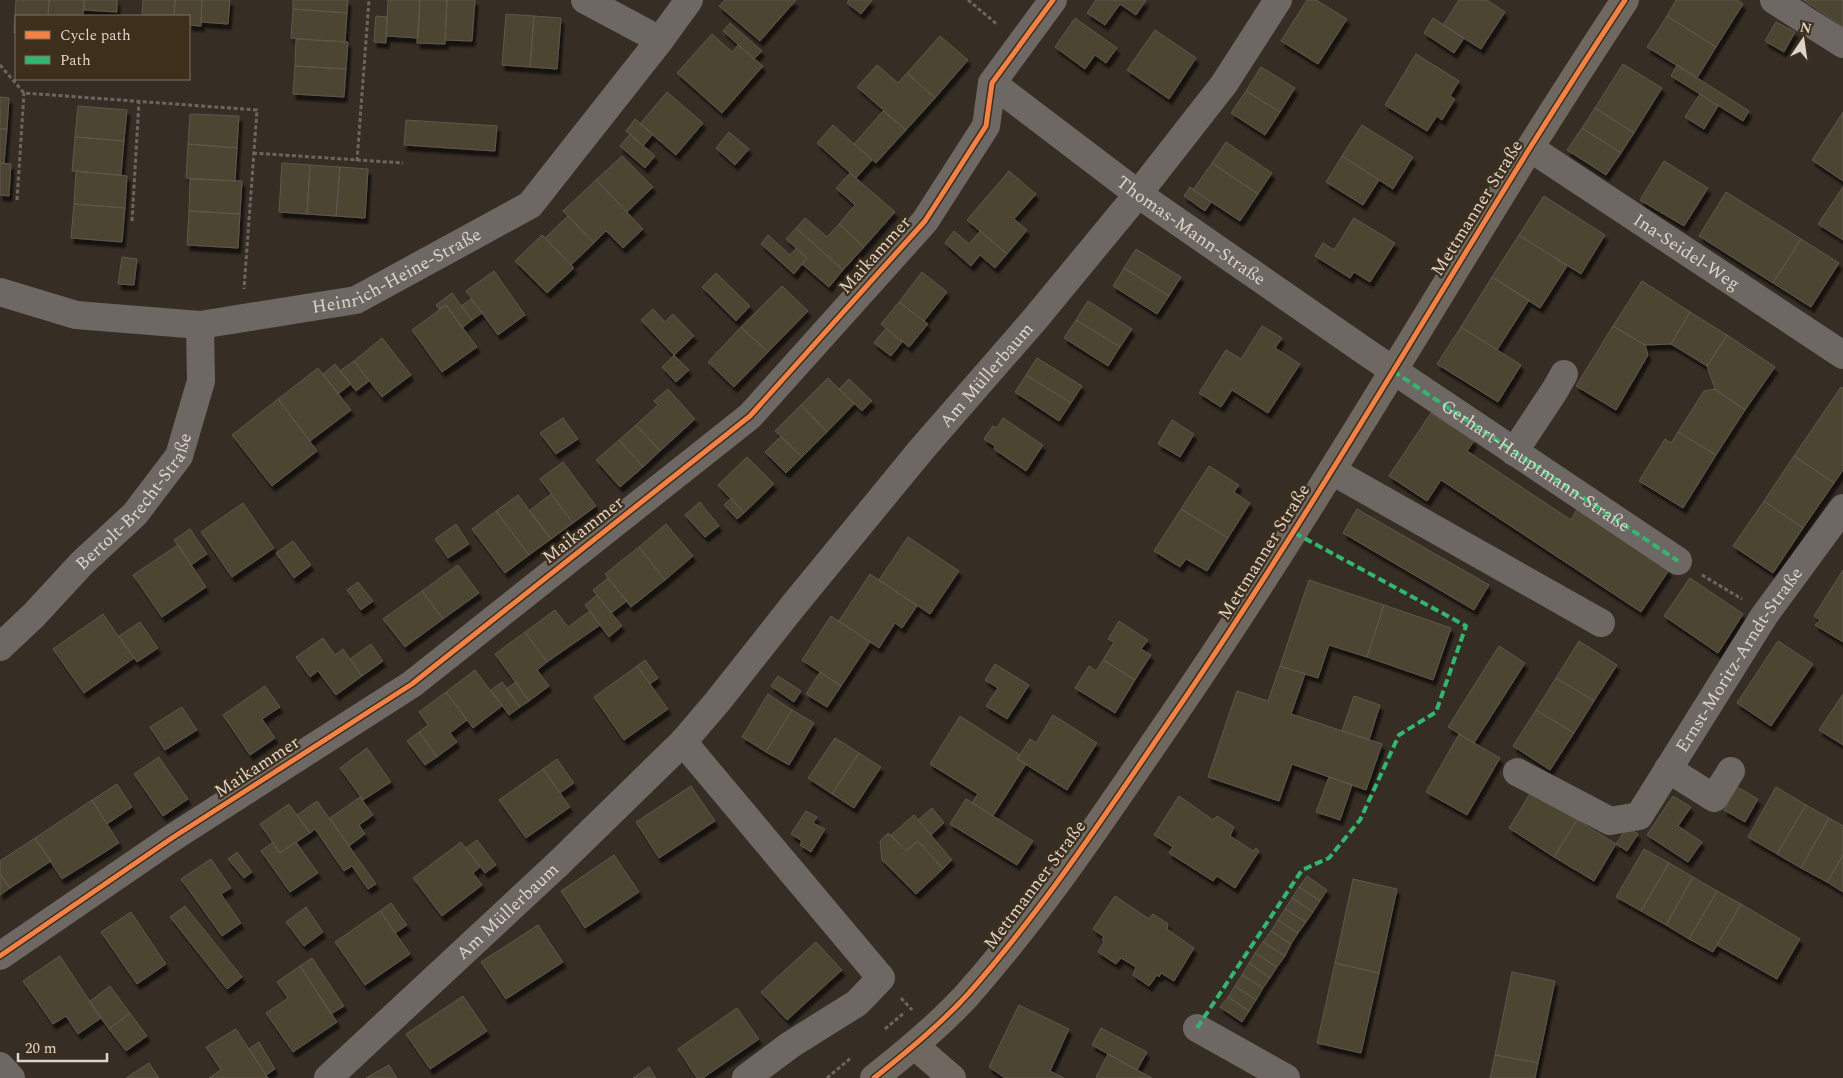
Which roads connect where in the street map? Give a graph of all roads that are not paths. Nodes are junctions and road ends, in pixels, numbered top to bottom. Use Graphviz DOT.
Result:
graph roads {
  1 [pos="585,0"];
  2 [pos="689,0"];
  3 [pos="1053,0"];
  4 [pos="1278,0"];
  5 [pos="1624,0"];
  6 [pos="1774,0"];
  7 [pos="660,40"];
  8 [pos="1843,44"];
  9 [pos="992,83"];
  10 [pos="1530,148"];
  11 [pos="1138,194"];
  12 [pos="0,292"];
  13 [pos="200,325"];
  14 [pos="1843,355"];
  15 [pos="1393,371"];
  16 [pos="1564,374"];
  17 [pos="1514,452"];
  18 [pos="1332,470"];
  19 [pos="1843,508"];
  20 [pos="1678,561"];
  21 [pos="1601,623"];
  22 [pos="0,647"];
  23 [pos="683,742"];
  24 [pos="1668,770"];
  25 [pos="1731,771"];
  26 [pos="1517,772"];
  27 [pos="1,955"];
  28 [pos="1197,1028"];
  29 [pos="923,1038"];
  30 [pos="0,1066"];
  31 [pos="11,1078"];
  32 [pos="328,1078"];
  33 [pos="746,1078"];
  34 [pos="874,1078"];
  35 [pos="952,1078"];
  36 [pos="1286,1078"];
  1 -- 7 [label="street"];
  2 -- 7 [label="street, Heinrich-Heine-Straße"];
  3 -- 9 [label="street, Maikammer"];
  4 -- 11 [label="street, Am Müllerbaum"];
  5 -- 10 [label="main road, Mettmanner Straße"];
  6 -- 8 [label="street"];
  7 -- 13 [label="street, Heinrich-Heine-Straße"];
  9 -- 11 [label="street, Thomas-Mann-Straße"];
  9 -- 27 [label="street, Maikammer"];
  10 -- 14 [label="street, Ina-Seidel-Weg"];
  10 -- 15 [label="main road, Mettmanner Straße"];
  11 -- 15 [label="street, Thomas-Mann-Straße"];
  11 -- 23 [label="street, Am Müllerbaum"];
  12 -- 13 [label="street, Heinrich-Heine-Straße"];
  13 -- 22 [label="street, Bertolt-Brecht-Straße"];
  15 -- 17 [label="street, Gerhart-Hauptmann-Straße"];
  15 -- 18 [label="main road, Mettmanner Straße"];
  16 -- 17 [label="street"];
  17 -- 20 [label="street, Gerhart-Hauptmann-Straße"];
  18 -- 21 [label="street"];
  18 -- 29 [label="main road, Mettmanner Straße"];
  19 -- 24 [label="street, Ernst-Moritz-Arndt-Straße"];
  23 -- 32 [label="street, Am Müllerbaum"];
  23 -- 33 [label="street"];
  24 -- 25 [label="street"];
  24 -- 26 [label="street, Ernst-Moritz-Arndt-Straße"];
  28 -- 36 [label="street"];
  29 -- 34 [label="main road, Mettmanner Straße"];
  29 -- 35 [label="main road"];
  30 -- 31 [label="street"];
}
